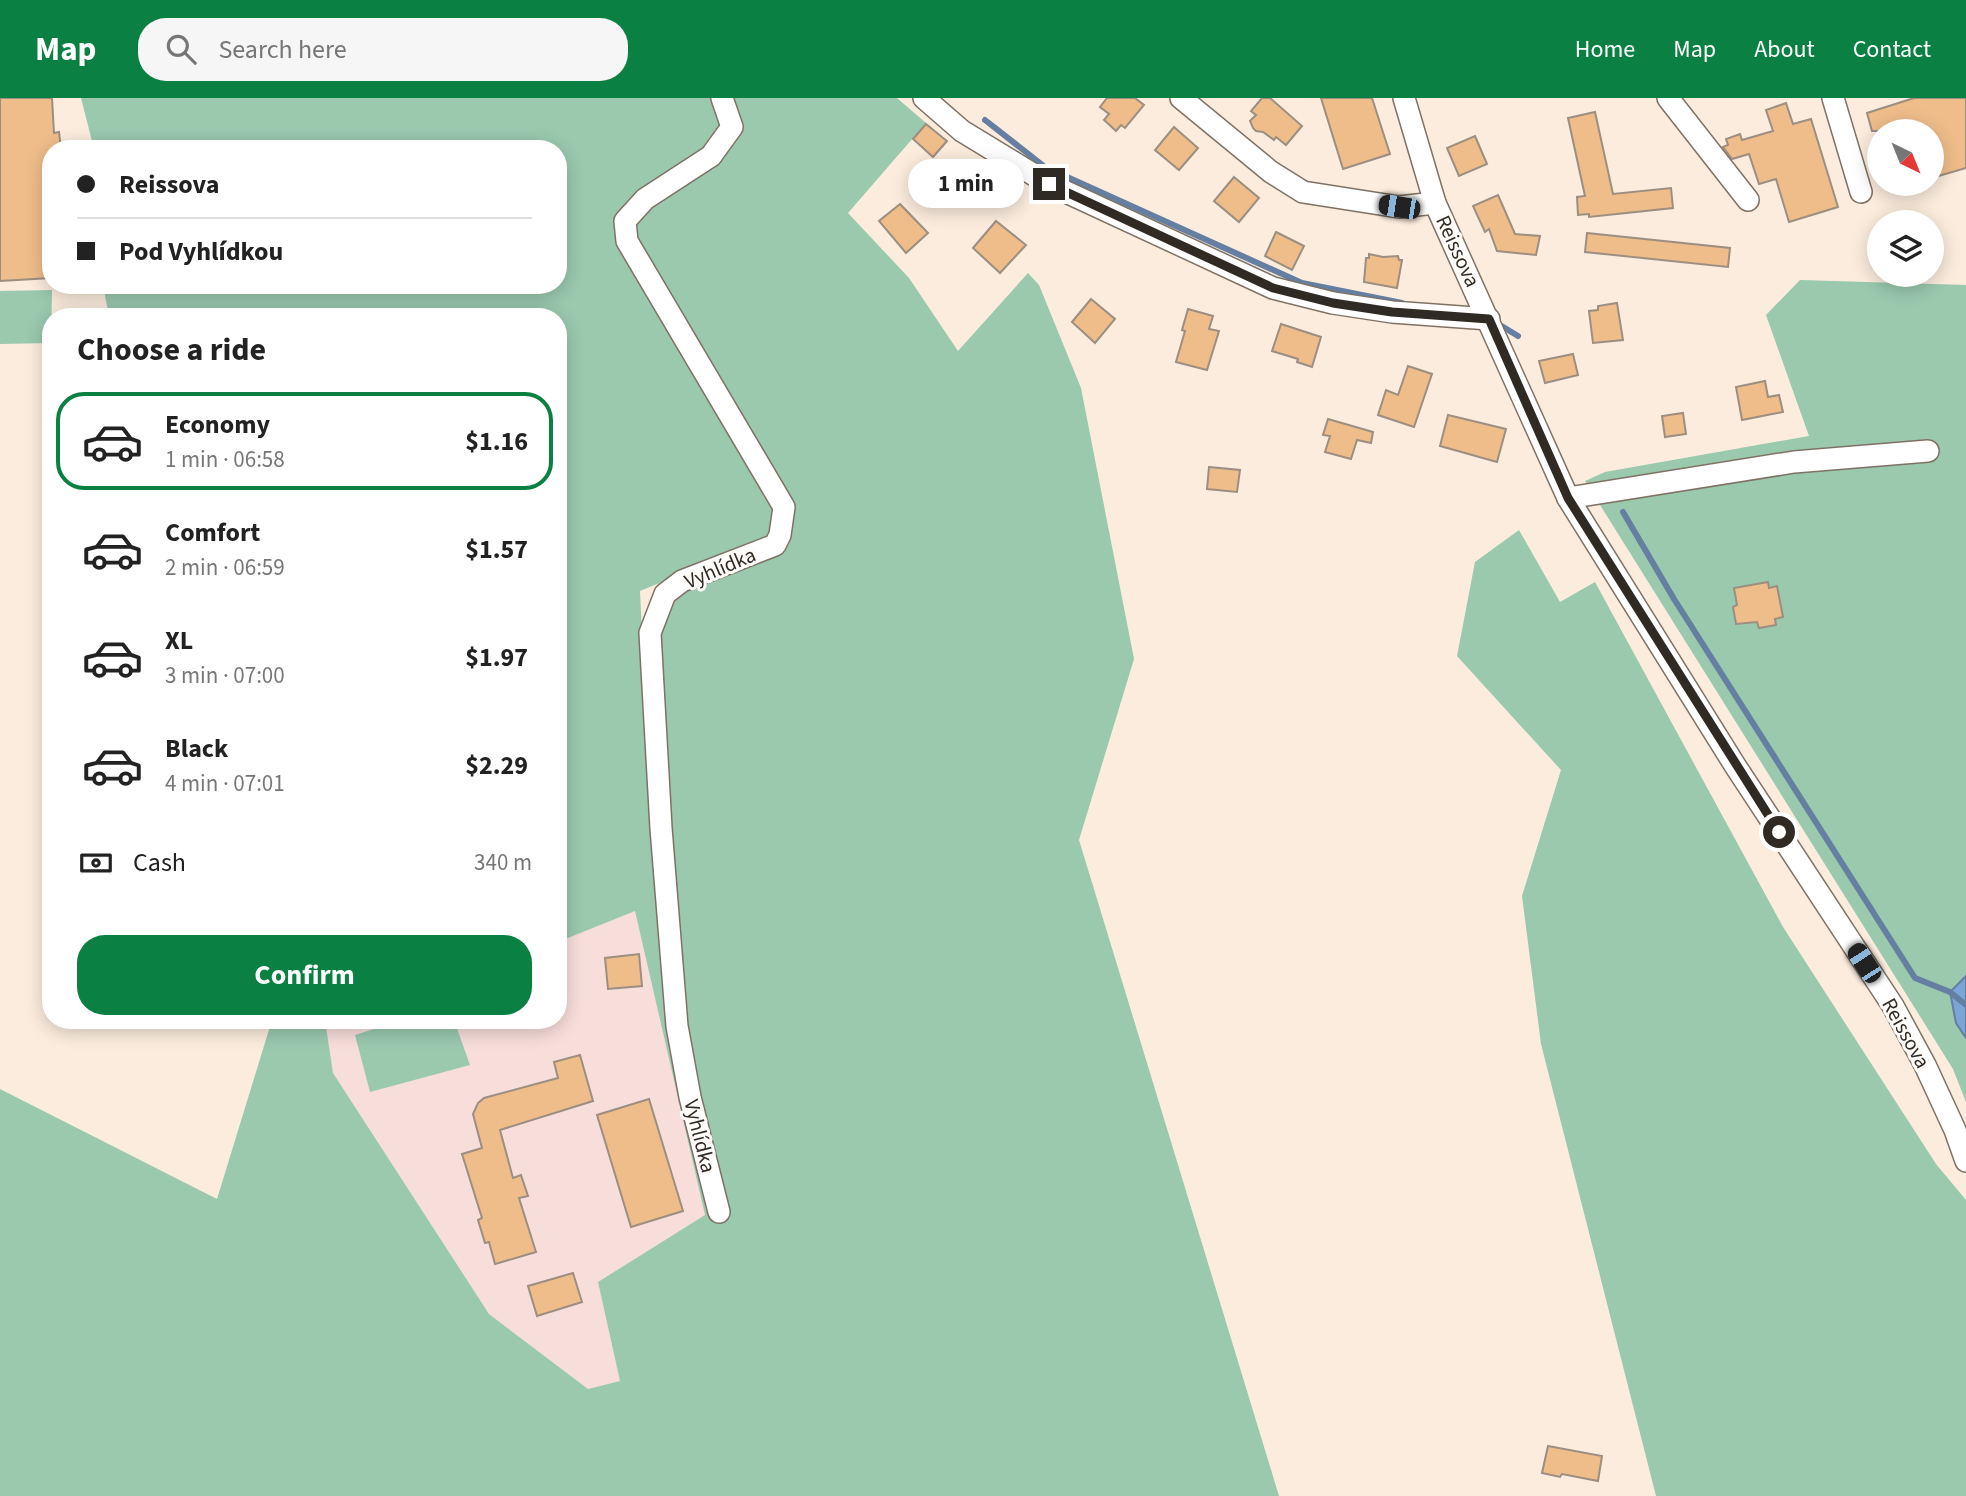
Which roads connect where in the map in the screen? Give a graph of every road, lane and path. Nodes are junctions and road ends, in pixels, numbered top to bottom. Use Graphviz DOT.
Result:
graph roads {
  1 [pos="722,98"];
  2 [pos="924,98"];
  3 [pos="1181,98"];
  4 [pos="1404,98"];
  5 [pos="1668,98"];
  6 [pos="1833,98"];
  7 [pos="1861,192"];
  8 [pos="1748,200"];
  9 [pos="1435,202"];
  10 [pos="1489,319"];
  11 [pos="1928,452"];
  12 [pos="1568,498"];
  13 [pos="1966,1161"];
  14 [pos="719,1212"];
  1 -- 14 [label="street, Vyhlídka"];
  2 -- 10 [label="street"];
  3 -- 9 [label="street"];
  4 -- 9 [label="street, Reissova"];
  5 -- 8 [label="street"];
  6 -- 7 [label="street"];
  9 -- 10 [label="street, Reissova"];
  10 -- 12 [label="street, Reissova"];
  11 -- 12 [label="street"];
  12 -- 13 [label="street, Reissova"];
}
